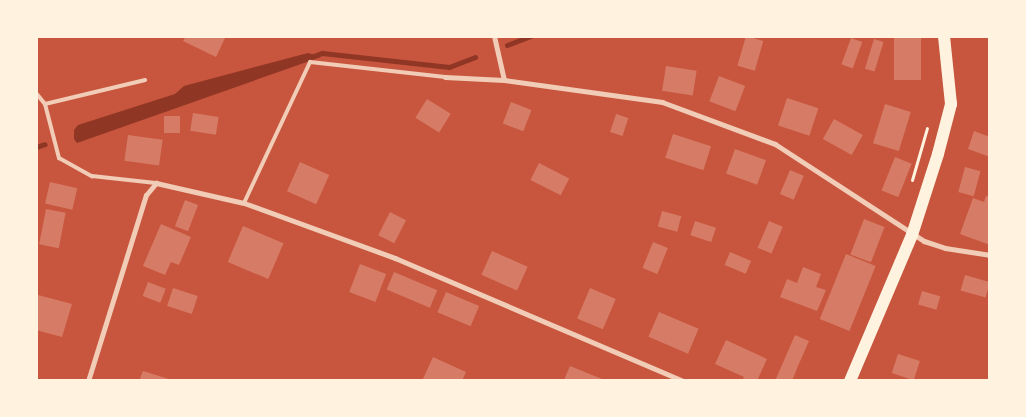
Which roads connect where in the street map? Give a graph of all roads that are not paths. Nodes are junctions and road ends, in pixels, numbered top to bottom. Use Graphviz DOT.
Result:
graph roads {
  1 [pos="494,36"];
  2 [pos="944,36"];
  3 [pos="445,77"];
  4 [pos="145,80"];
  5 [pos="504,80"];
  6 [pos="36,93"];
  7 [pos="45,104"];
  8 [pos="156,183"];
  9 [pos="244,203"];
  10 [pos="912,235"];
  11 [pos="990,255"];
  12 [pos="88,381"];
  13 [pos="684,381"];
  14 [pos="850,381"];
  1 -- 5 [label="street"];
  2 -- 10 [label="main road"];
  3 -- 5 [label="street"];
  3 -- 9 [label="lane"];
  4 -- 7 [label="lane"];
  5 -- 10 [label="street"];
  6 -- 7 [label="lane"];
  7 -- 8 [label="lane"];
  8 -- 9 [label="street"];
  8 -- 12 [label="street"];
  9 -- 13 [label="street"];
  10 -- 11 [label="street"];
  10 -- 14 [label="main road"];
}
